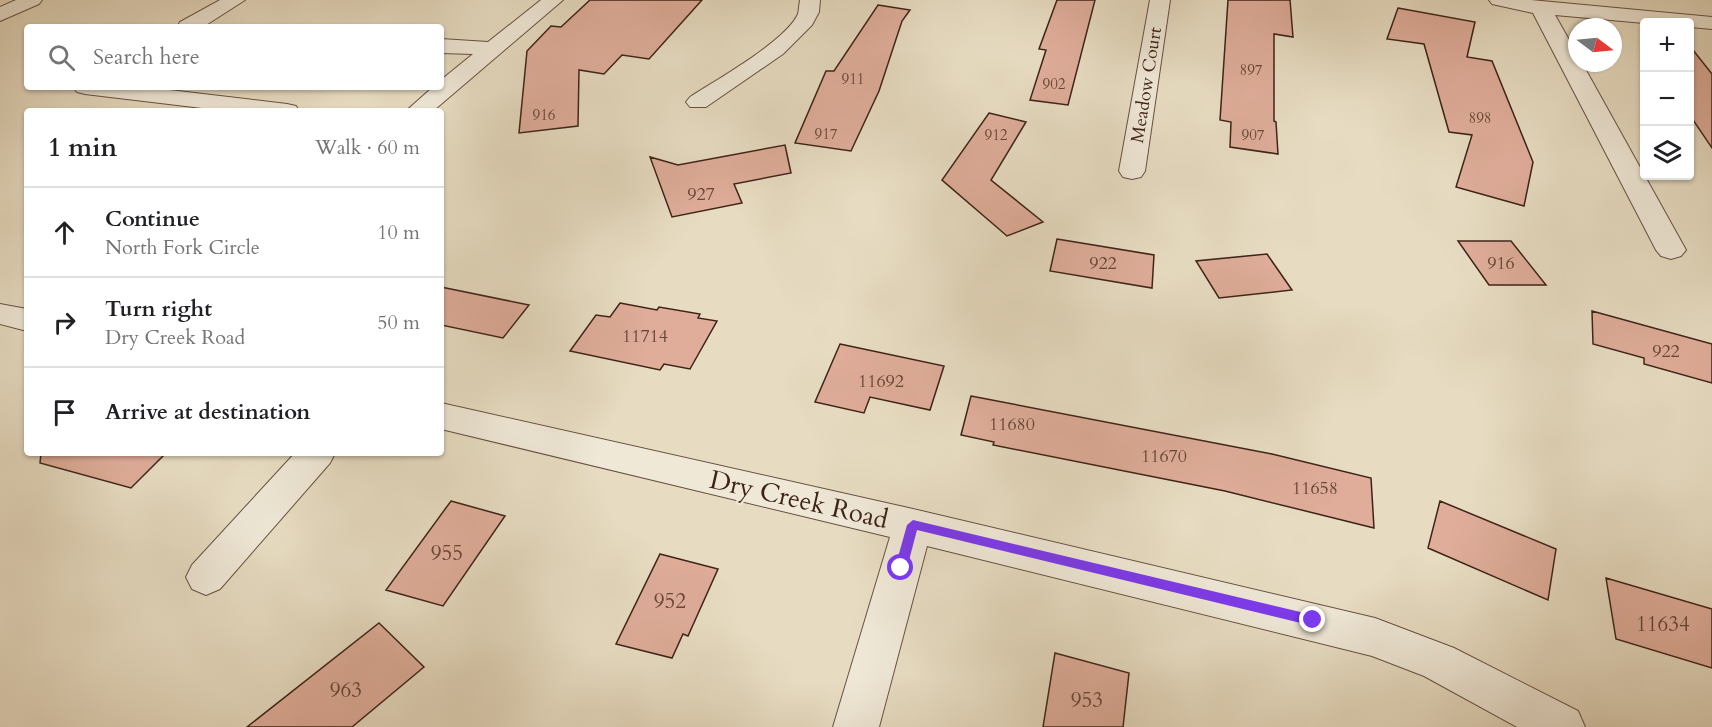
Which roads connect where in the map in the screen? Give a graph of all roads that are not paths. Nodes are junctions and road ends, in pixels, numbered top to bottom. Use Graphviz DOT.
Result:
graph roads {
  1 [pos="32,0"];
  2 [pos="235,0"];
  3 [pos="553,0"];
  4 [pos="810,0"];
  5 [pos="1160,0"];
  6 [pos="1498,0"];
  7 [pos="1541,8"];
  8 [pos="0,15"];
  9 [pos="1712,23"];
  10 [pos="194,24"];
  11 [pos="444,46"];
  12 [pos="494,49"];
  13 [pos="446,84"];
  14 [pos="110,90"];
  15 [pos="440,90"];
  16 [pos="698,102"];
  17 [pos="262,108"];
  18 [pos="421,108"];
  19 [pos="1132,171"];
  20 [pos="1671,250"];
  21 [pos="0,314"];
  22 [pos="24,319"];
  23 [pos="444,417"];
  24 [pos="314,456"];
  25 [pos="913,525"];
  26 [pos="206,577"];
  27 [pos="856,727"];
  28 [pos="1562,727"];
  1 -- 8 [label="street"];
  2 -- 10 [label="street"];
  3 -- 12 [label="street"];
  4 -- 16 [label="street"];
  5 -- 19 [label="street, Meadow Court"];
  6 -- 7 [label="street"];
  7 -- 9 [label="street"];
  7 -- 20 [label="street"];
  11 -- 12 [label="street"];
  12 -- 13 [label="street"];
  14 -- 17 [label="street"];
  15 -- 18 [label="street"];
  21 -- 22 [label="street"];
  23 -- 25 [label="street, Dry Creek Road"];
  24 -- 26 [label="street"];
  25 -- 27 [label="street"];
  25 -- 28 [label="street, Dry Creek Road"];
}
